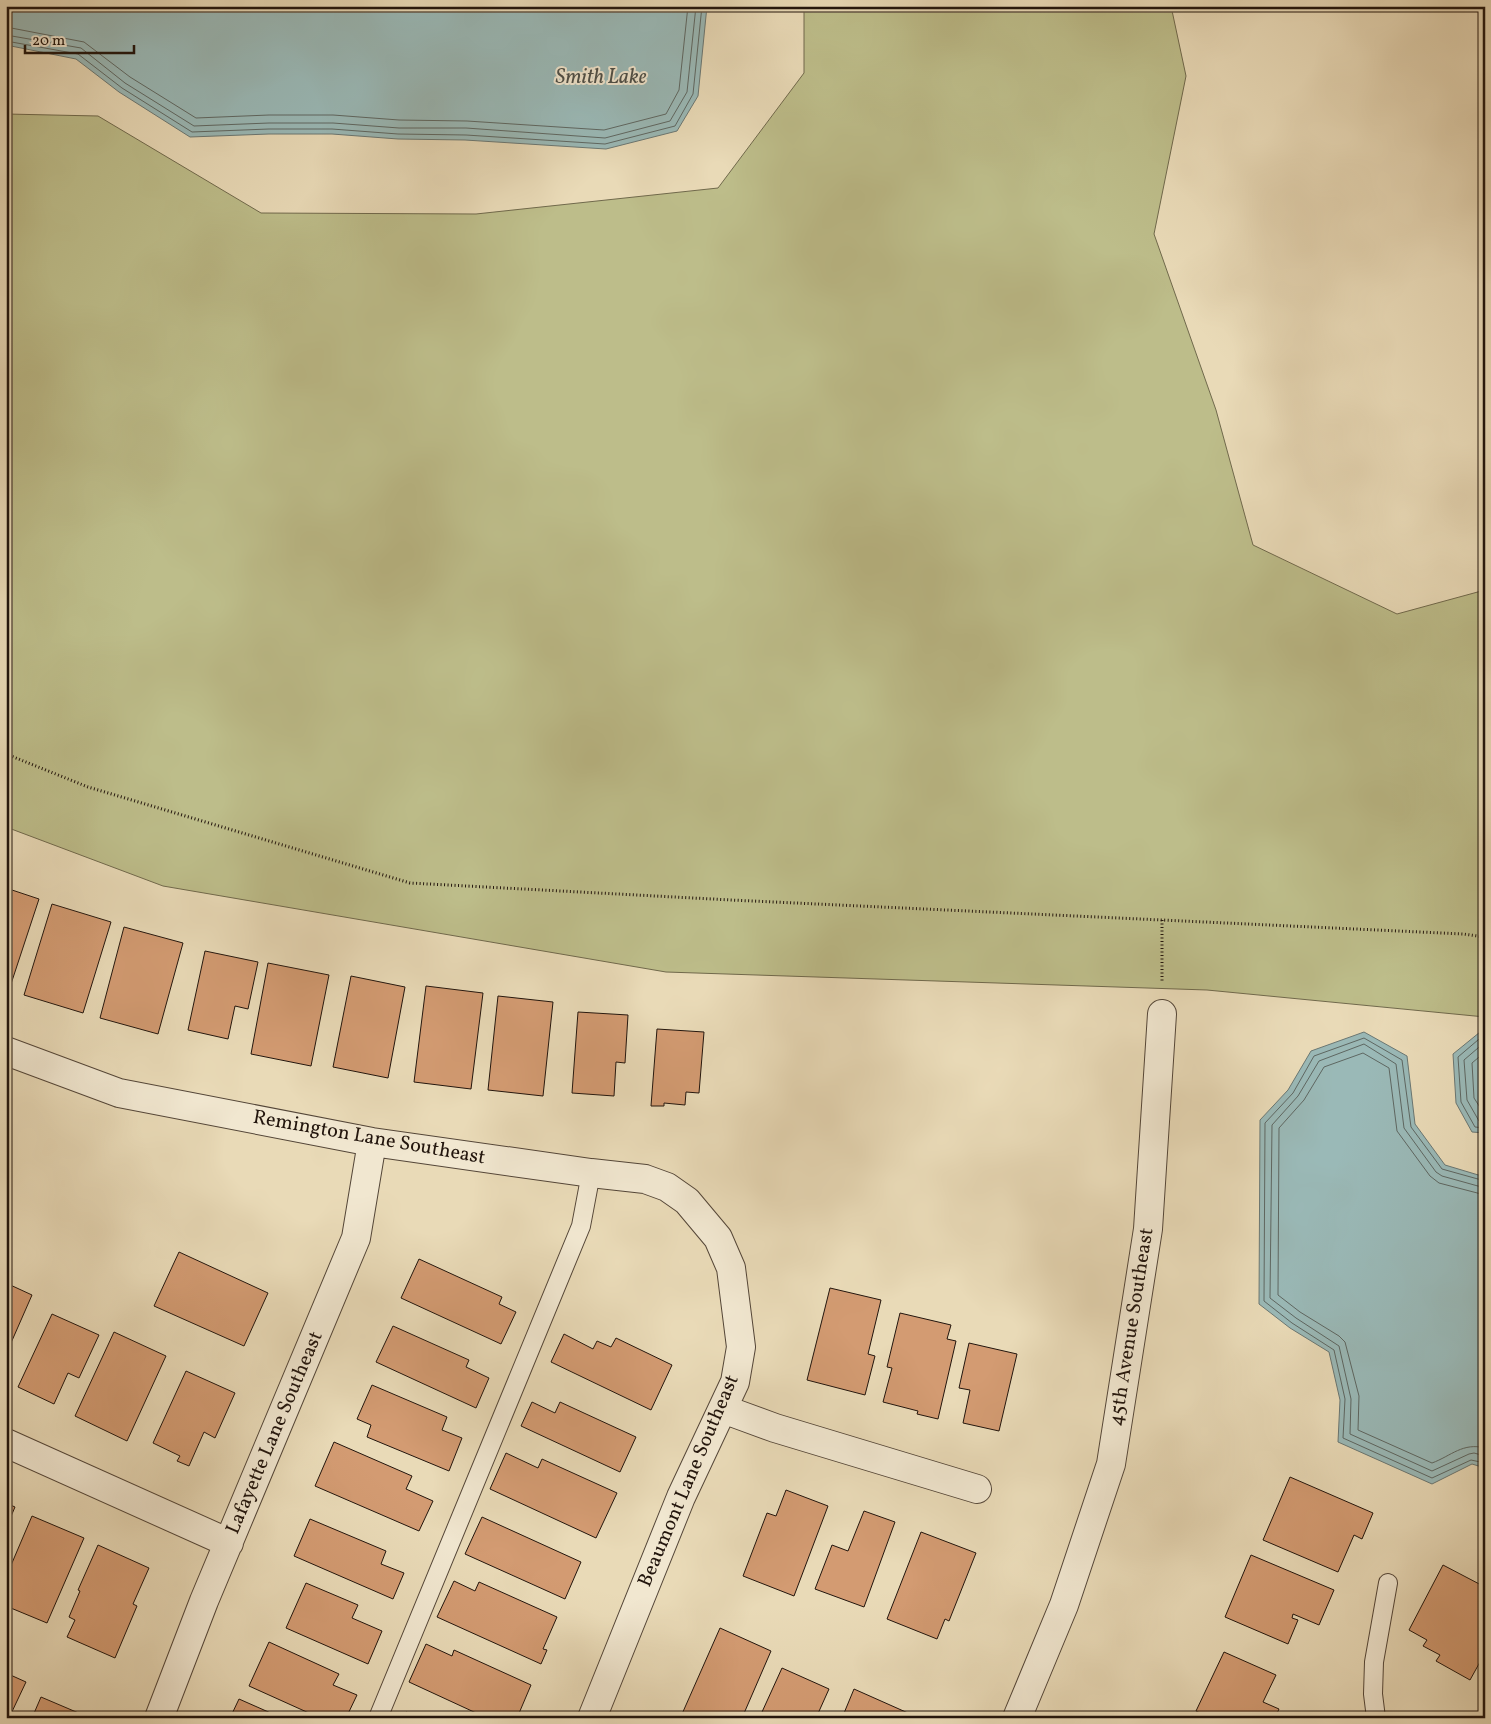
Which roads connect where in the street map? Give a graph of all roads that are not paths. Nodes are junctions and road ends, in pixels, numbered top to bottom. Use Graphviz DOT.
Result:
graph roads {
  1 [pos="1162,1014"];
  2 [pos="6,1051"];
  3 [pos="372,1142"];
  4 [pos="591,1173"];
  5 [pos="718,1238"];
  6 [pos="723,1409"];
  7 [pos="6,1443"];
  8 [pos="977,1489"];
  9 [pos="229,1543"];
  10 [pos="1388,1583"];
  11 [pos="159,1718"];
  12 [pos="378,1718"];
  13 [pos="592,1718"];
  14 [pos="1017,1718"];
  15 [pos="1376,1718"];
  1 -- 14 [label="street, 45th Avenue Southeast"];
  2 -- 3 [label="street, Remington Lane Southeast"];
  3 -- 4 [label="street, Remington Lane Southeast"];
  3 -- 9 [label="street, Lafayette Lane Southeast"];
  4 -- 5 [label="street, Remington Lane Southeast"];
  4 -- 12 [label="lane"];
  5 -- 6 [label="street, Beaumont Lane Southeast"];
  6 -- 8 [label="street"];
  6 -- 13 [label="street, Beaumont Lane Southeast"];
  7 -- 9 [label="street"];
  9 -- 11 [label="street, Lafayette Lane Southeast"];
  10 -- 15 [label="lane"];
}
